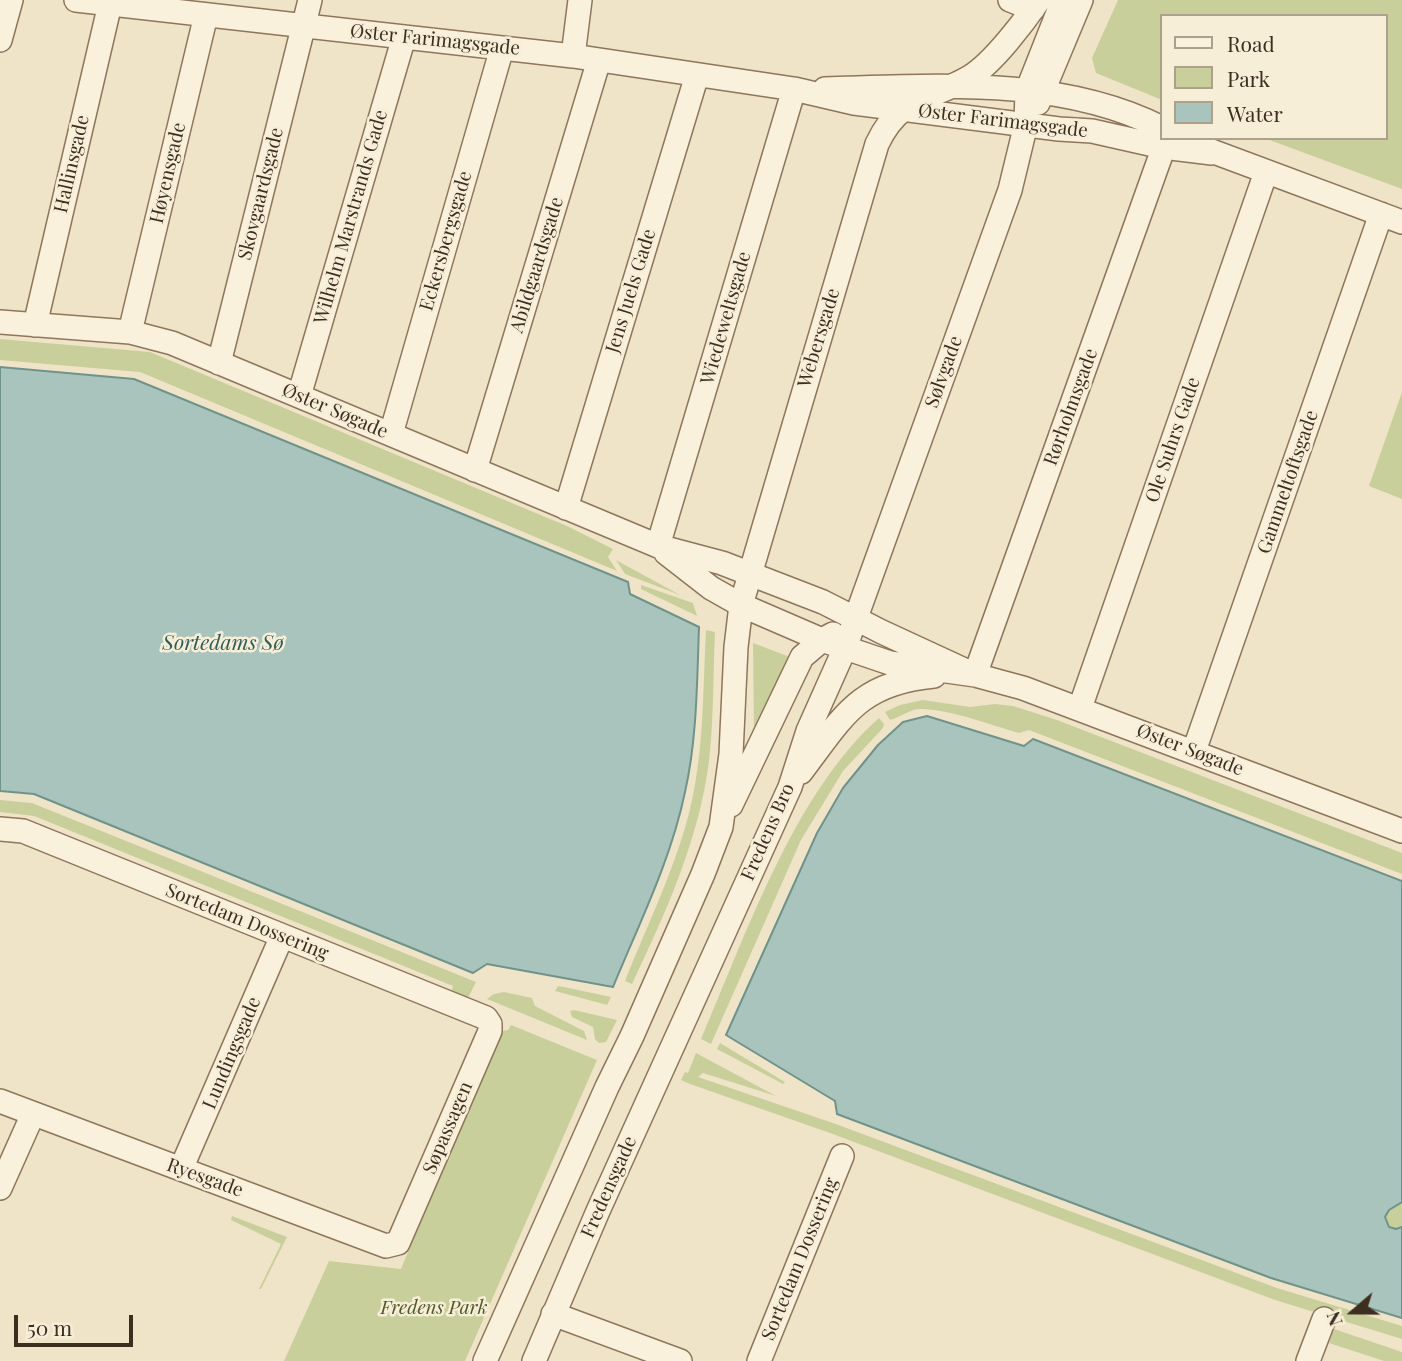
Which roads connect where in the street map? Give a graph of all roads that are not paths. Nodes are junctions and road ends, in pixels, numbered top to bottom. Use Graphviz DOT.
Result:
graph roads {
  1 [pos="11,0"];
  2 [pos="76,0"];
  3 [pos="310,0"];
  4 [pos="580,0"];
  5 [pos="1010,0"];
  6 [pos="1063,0"];
  7 [pos="1081,0"];
  8 [pos="110,4"];
  9 [pos="1036,5"];
  10 [pos="206,15"];
  11 [pos="304,26"];
  12 [pos="404,37"];
  13 [pos="0,40"];
  14 [pos="502,48"];
  15 [pos="573,56"];
  16 [pos="600,60"];
  17 [pos="697,75"];
  18 [pos="794,89"];
  19 [pos="941,90"];
  20 [pos="1032,102"];
  21 [pos="901,109"];
  22 [pos="1160,131"];
  23 [pos="1160,136"];
  24 [pos="1166,140"];
  25 [pos="1178,140"];
  26 [pos="1266,172"];
  27 [pos="1391,218"];
  28 [pos="0,322"];
  29 [pos="35,324"];
  30 [pos="130,332"];
  31 [pos="219,363"];
  32 [pos="299,396"];
  33 [pos="391,434"];
  34 [pos="475,470"];
  35 [pos="566,508"];
  36 [pos="659,546"];
  37 [pos="749,574"];
  38 [pos="741,605"];
  39 [pos="850,633"];
  40 [pos="821,640"];
  41 [pos="975,675"];
  42 [pos="1080,708"];
  43 [pos="1194,751"];
  44 [pos="790,787"];
  45 [pos="721,827"];
  46 [pos="0,829"];
  47 [pos="1402,831"];
  48 [pos="282,936"];
  49 [pos="687,1014"];
  50 [pos="490,1024"];
  51 [pos="0,1101"];
  52 [pos="33,1114"];
  53 [pos="842,1156"];
  54 [pos="181,1169"];
  55 [pos="0,1188"];
  56 [pos="404,1231"];
  57 [pos="553,1314"];
  58 [pos="1324,1319"];
  59 [pos="486,1360"];
  60 [pos="534,1361"];
  61 [pos="680,1361"];
  62 [pos="759,1361"];
  63 [pos="1308,1361"];
  1 -- 13 [label="street"];
  2 -- 8 [label="street, Øster Farimagsgade"];
  3 -- 11 [label="street, Skovgaardsgade"];
  4 -- 15 [label="street"];
  5 -- 9 [label="street"];
  6 -- 20 [label="street, Sølvgade"];
  7 -- 20 [label="street, Sølvgade"];
  8 -- 10 [label="street, Øster Farimagsgade"];
  8 -- 29 [label="street, Hallinsgade"];
  9 -- 19 [label="street"];
  10 -- 11 [label="street, Øster Farimagsgade"];
  10 -- 30 [label="street, Høyensgade"];
  11 -- 12 [label="street, Øster Farimagsgade"];
  11 -- 31 [label="street, Skovgaardsgade"];
  12 -- 14 [label="street, Øster Farimagsgade"];
  12 -- 32 [label="street, Wilhelm Marstrands Gade"];
  14 -- 15 [label="street, Øster Farimagsgade"];
  14 -- 33 [label="street, Eckersbergsgade"];
  15 -- 16 [label="street, Øster Farimagsgade"];
  16 -- 17 [label="street, Øster Farimagsgade"];
  16 -- 34 [label="street, Abildgaardsgade"];
  17 -- 18 [label="street, Øster Farimagsgade"];
  17 -- 35 [label="street, Jens Juels Gade"];
  18 -- 19 [label="street, Øster Farimagsgade"];
  18 -- 21 [label="street, Øster Farimagsgade"];
  18 -- 36 [label="street, Wiedeweltsgade"];
  19 -- 20 [label="street, Øster Farimagsgade"];
  19 -- 21 [label="street"];
  20 -- 21 [label="street, Øster Farimagsgade"];
  20 -- 22 [label="street, Øster Farimagsgade"];
  20 -- 23 [label="street, Øster Farimagsgade"];
  20 -- 39 [label="street, Sølvgade"];
  21 -- 37 [label="street, Webersgade"];
  24 -- 41 [label="street, Rørholmsgade"];
  25 -- 26 [label="street, Øster Farimagsgade"];
  26 -- 27 [label="street, Øster Farimagsgade"];
  26 -- 42 [label="street, Ole Suhrs Gade"];
  27 -- 43 [label="street, Gammeltoftsgade"];
  28 -- 29 [label="street, Øster Søgade"];
  29 -- 30 [label="street, Øster Søgade"];
  30 -- 31 [label="street, Øster Søgade"];
  31 -- 32 [label="street, Øster Søgade"];
  32 -- 33 [label="street, Øster Søgade"];
  33 -- 34 [label="street, Øster Søgade"];
  34 -- 35 [label="street, Øster Søgade"];
  35 -- 36 [label="street, Øster Søgade"];
  36 -- 37 [label="street, Øster Søgade"];
  36 -- 38 [label="street, Øster Søgade"];
  37 -- 38 [label="street, Webersgade"];
  37 -- 39 [label="street, Øster Søgade"];
  38 -- 40 [label="street, Øster Søgade"];
  38 -- 45 [label="street"];
  39 -- 40 [label="street"];
  39 -- 41 [label="street, Øster Søgade"];
  39 -- 41 [label="street, Øster Søgade"];
  39 -- 44 [label="street, Fredens Bro"];
  40 -- 45 [label="street"];
  41 -- 42 [label="street, Øster Søgade"];
  41 -- 44 [label="street"];
  42 -- 43 [label="street, Øster Søgade"];
  43 -- 47 [label="street, Øster Søgade"];
  44 -- 49 [label="street, Fredens Bro"];
  45 -- 59 [label="street"];
  46 -- 48 [label="street, Sortedam Dossering"];
  48 -- 50 [label="street, Sortedam Dossering"];
  48 -- 54 [label="street, Lundingsgade"];
  49 -- 57 [label="street, Fredensgade"];
  50 -- 56 [label="street, Søpassagen"];
  51 -- 52 [label="street, Ryesgade"];
  52 -- 54 [label="street, Ryesgade"];
  52 -- 55 [label="street"];
  53 -- 62 [label="street, Sortedam Dossering"];
  54 -- 56 [label="street, Ryesgade"];
  57 -- 60 [label="street, Fredensgade"];
  57 -- 61 [label="street"];
  58 -- 63 [label="street"];
}
